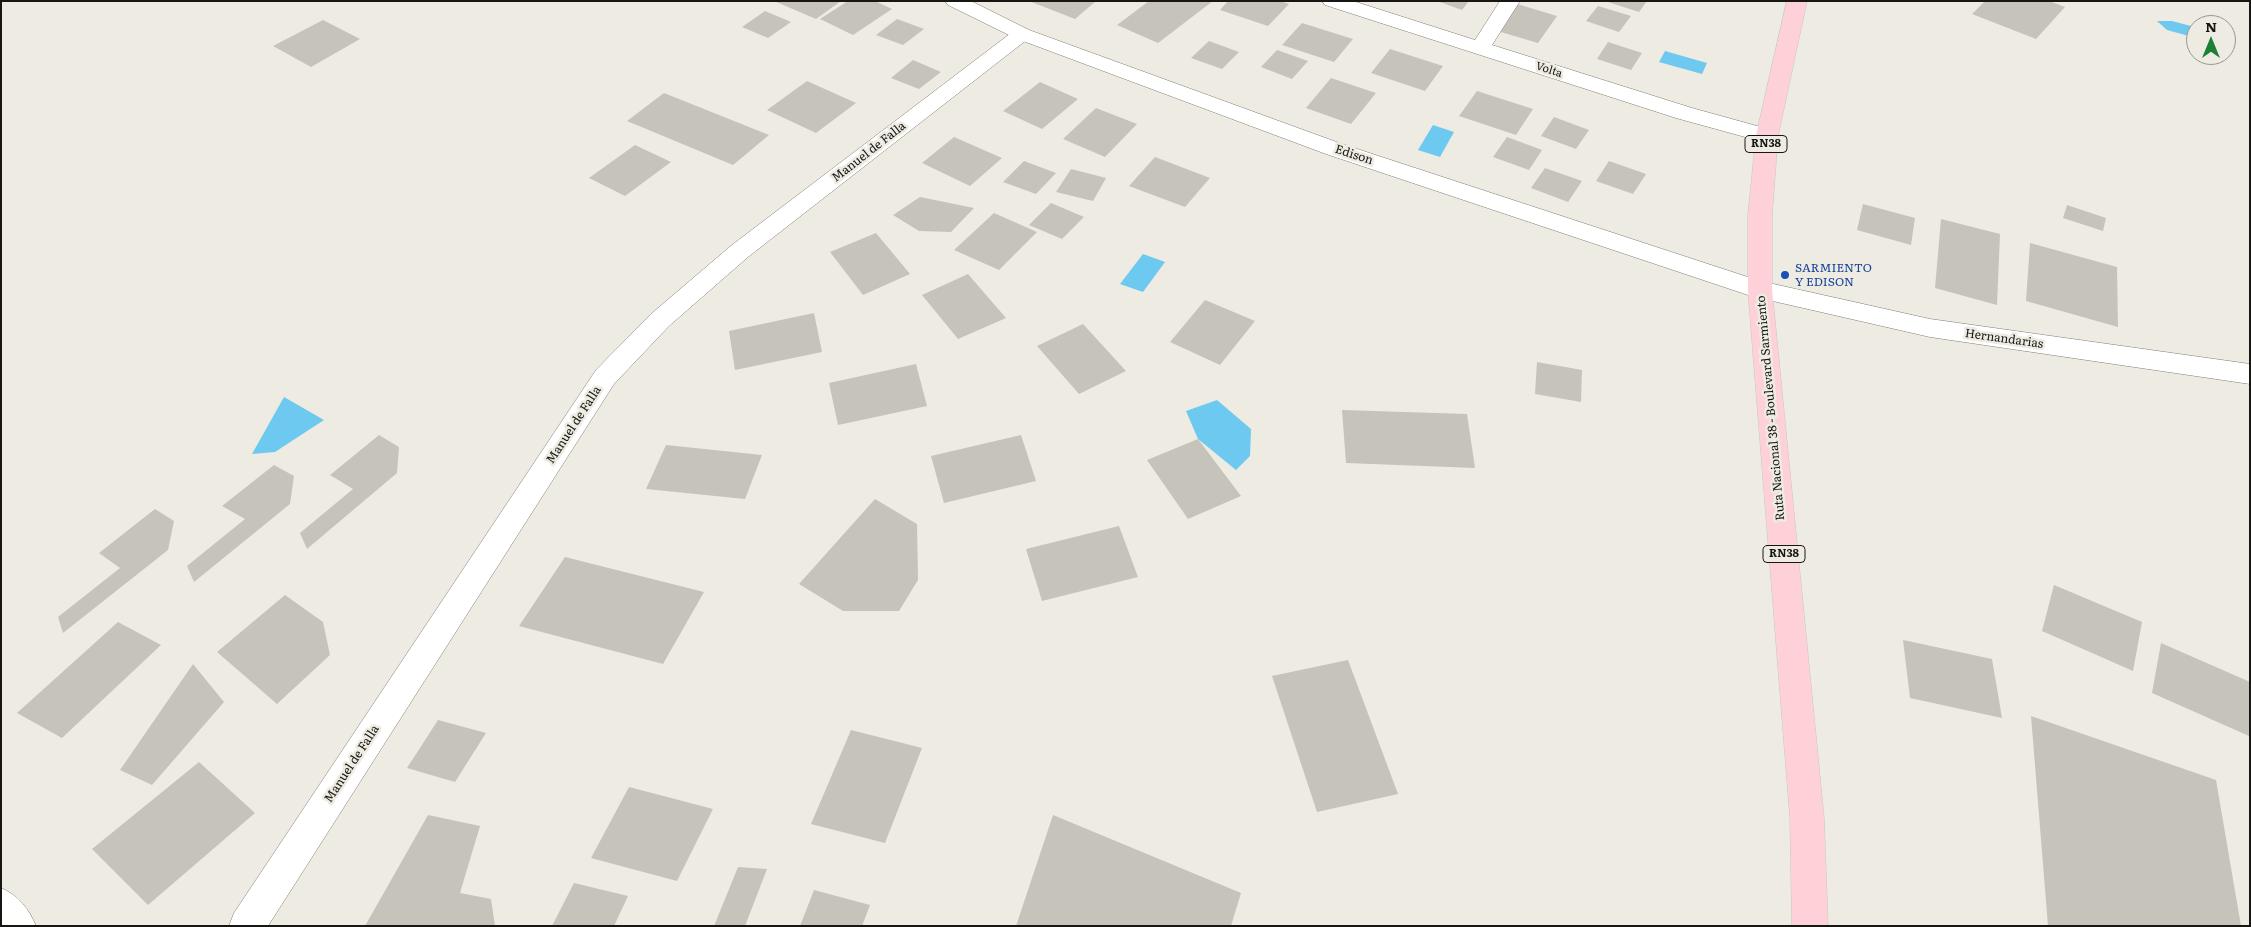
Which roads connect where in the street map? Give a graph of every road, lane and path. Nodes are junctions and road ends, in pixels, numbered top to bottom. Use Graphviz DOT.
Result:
graph roads {
  1 [pos="955,1"];
  2 [pos="1332,1"];
  3 [pos="1510,1"];
  4 [pos="1797,1"];
  5 [pos="1022,34"];
  6 [pos="1480,48"];
  7 [pos="1767,136"];
  8 [pos="1760,290"];
  9 [pos="2250,374"];
  10 [pos="1807,818"];
  11 [pos="1,905"];
  12 [pos="18,926"];
  13 [pos="247,926"];
  14 [pos="1810,926"];
  15 [pos="1825,926"];
  1 -- 5 [label="street, Edison"];
  2 -- 6 [label="street, Volta"];
  3 -- 6 [label="street"];
  4 -- 7 [label="main road, Ruta Nacional 38 - Boulevard Sarmiento / RN38"];
  5 -- 8 [label="street, Edison"];
  5 -- 13 [label="street, Manuel de Falla"];
  6 -- 7 [label="street, Volta"];
  7 -- 8 [label="main road, Ruta Nacional 38 - Boulevard Sarmiento / RN38"];
  8 -- 9 [label="street, Hernandarias"];
  8 -- 10 [label="main road, Ruta Nacional 38 - Boulevard Sarmiento / RN38"];
  10 -- 14 [label="main road, Ruta Nacional 38 - Boulevard Sarmiento / RN38"];
  10 -- 15 [label="main road, Ruta Nacional 38 - Boulevard Sarmiento / RN38"];
  11 -- 12 [label="street"];
}
